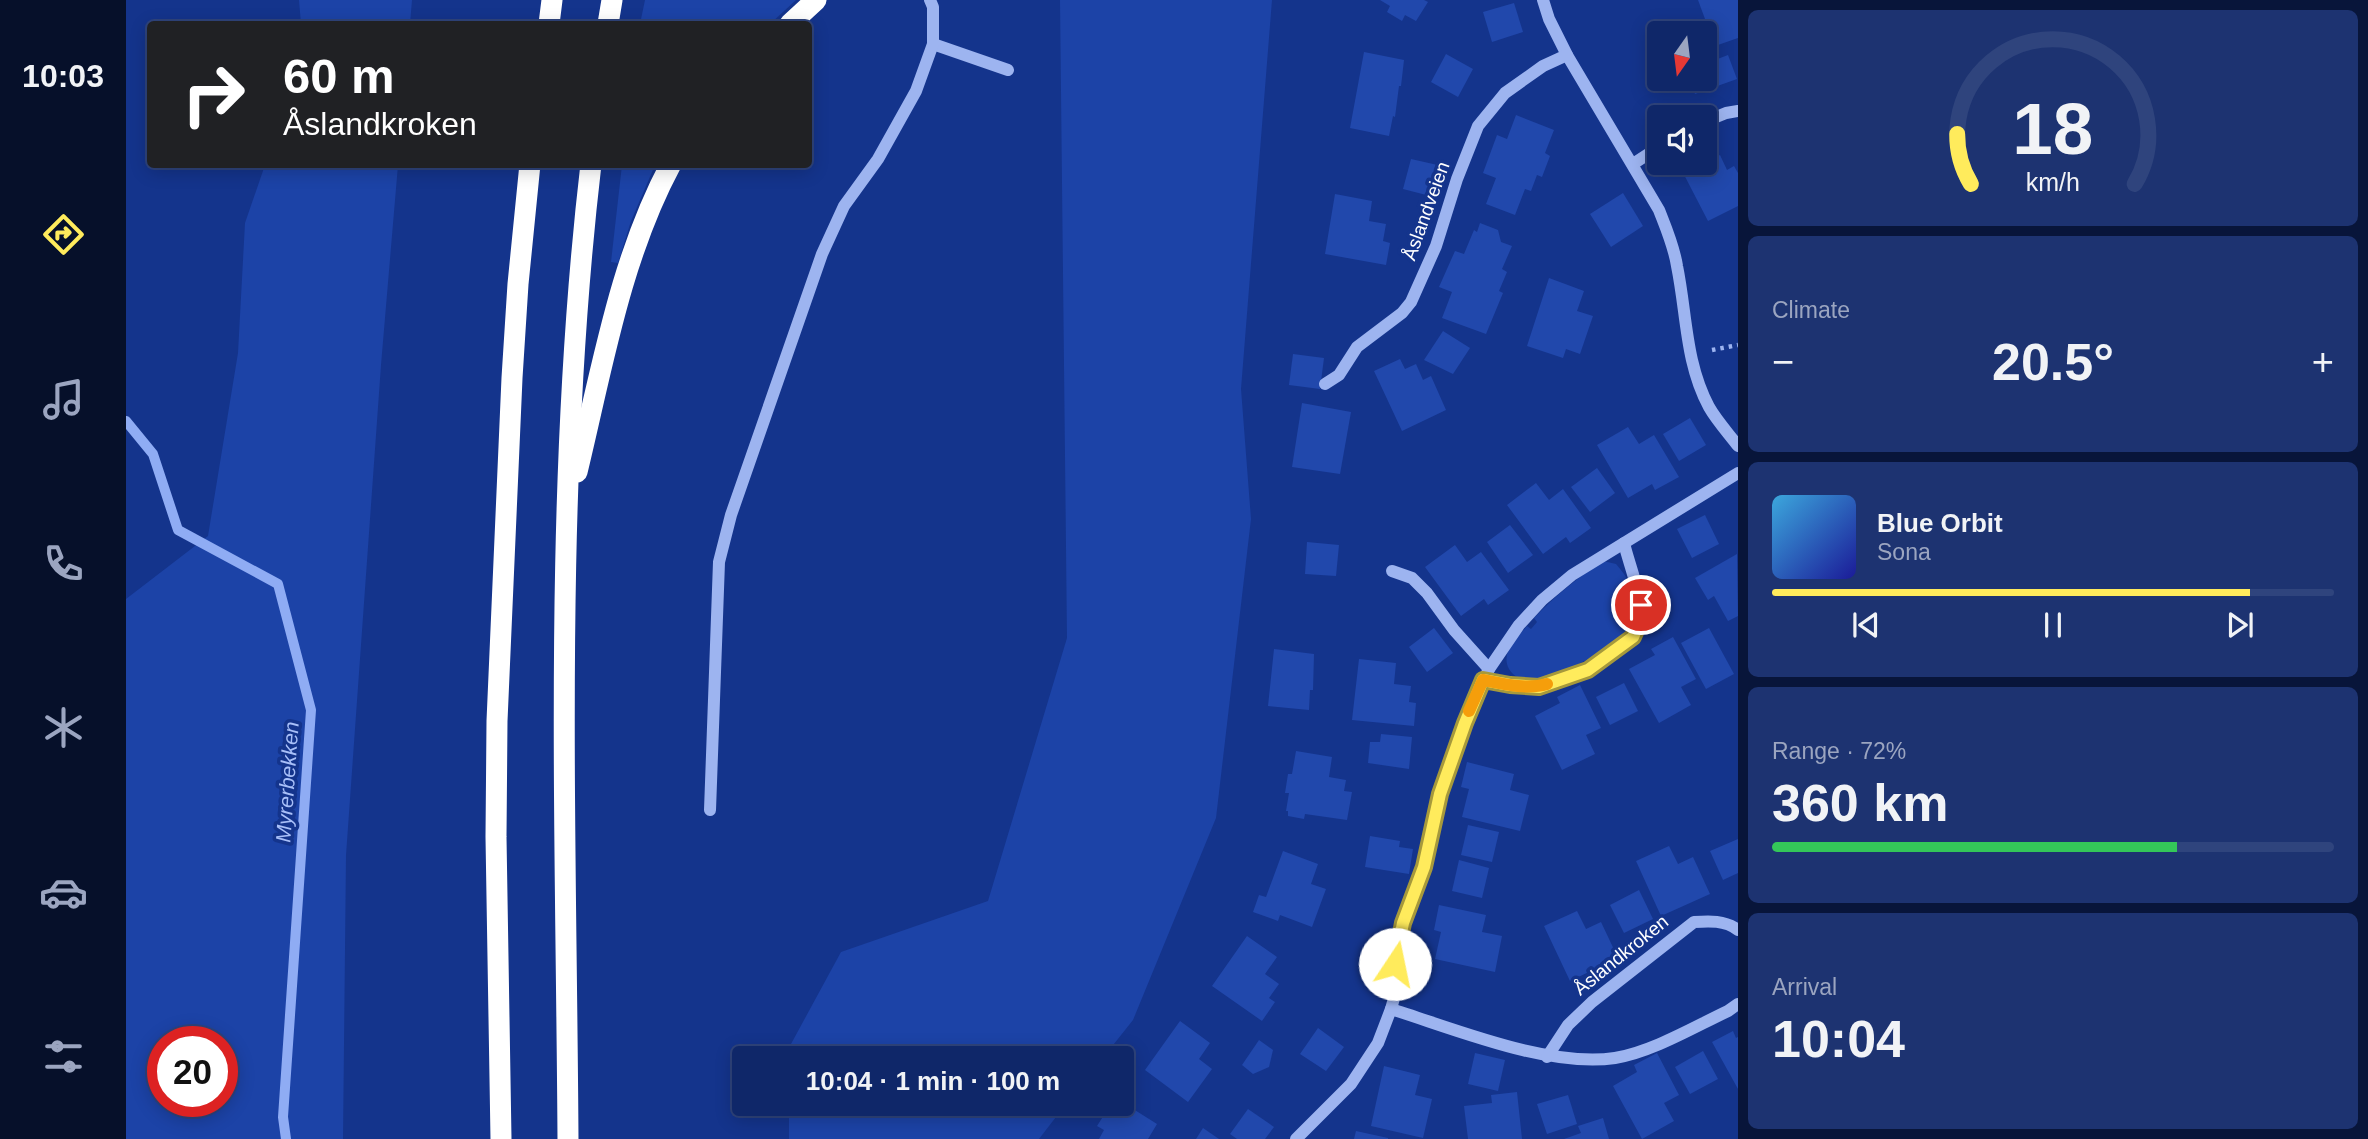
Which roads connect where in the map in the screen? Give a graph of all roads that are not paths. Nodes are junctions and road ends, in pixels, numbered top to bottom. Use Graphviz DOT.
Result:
graph roads {
  1 [pos="552,0"];
  2 [pos="612,0"];
  3 [pos="816,0"];
  4 [pos="930,0"];
  5 [pos="1543,0"];
  6 [pos="549,21"];
  7 [pos="608,21"];
  8 [pos="793,21"];
  9 [pos="933,44"];
  10 [pos="1567,55"];
  11 [pos="1008,70"];
  12 [pos="1738,100"];
  13 [pos="1732,112"];
  14 [pos="1647,155"];
  15 [pos="1633,164"];
  16 [pos="530,168"];
  17 [pos="591,168"];
  18 [pos="669,168"];
  19 [pos="1325,384"];
  20 [pos="1738,446"];
  21 [pos="1738,473"];
  22 [pos="565,519"];
  23 [pos="1624,543"];
  24 [pos="1392,571"];
  25 [pos="1486,674"];
  26 [pos="710,810"];
  27 [pos="1738,930"];
  28 [pos="1738,1004"];
  29 [pos="1391,1009"];
  30 [pos="1547,1057"];
  31 [pos="501,1139"];
  32 [pos="568,1139"];
  33 [pos="1296,1139"];
  1 -- 6 [label="highway"];
  2 -- 7 [label="highway"];
  3 -- 8 [label="highway"];
  4 -- 9 [label="street"];
  5 -- 10 [label="street"];
  9 -- 11 [label="street"];
  9 -- 26 [label="street"];
  10 -- 15 [label="street"];
  10 -- 19 [label="street, Åslandveien"];
  12 -- 13 [label="street"];
  14 -- 15 [label="street"];
  15 -- 20 [label="street"];
  16 -- 31 [label="highway"];
  17 -- 22 [label="highway"];
  18 -- 22 [label="highway"];
  21 -- 23 [label="street"];
  22 -- 32 [label="highway"];
  23 -- 25 [label="street"];
  23 -- 25 [label="street"];
  24 -- 25 [label="street"];
  25 -- 29 [label="street"];
  27 -- 30 [label="street, Åslandkroken"];
  28 -- 30 [label="street"];
  29 -- 30 [label="street"];
  29 -- 33 [label="street"];
}
